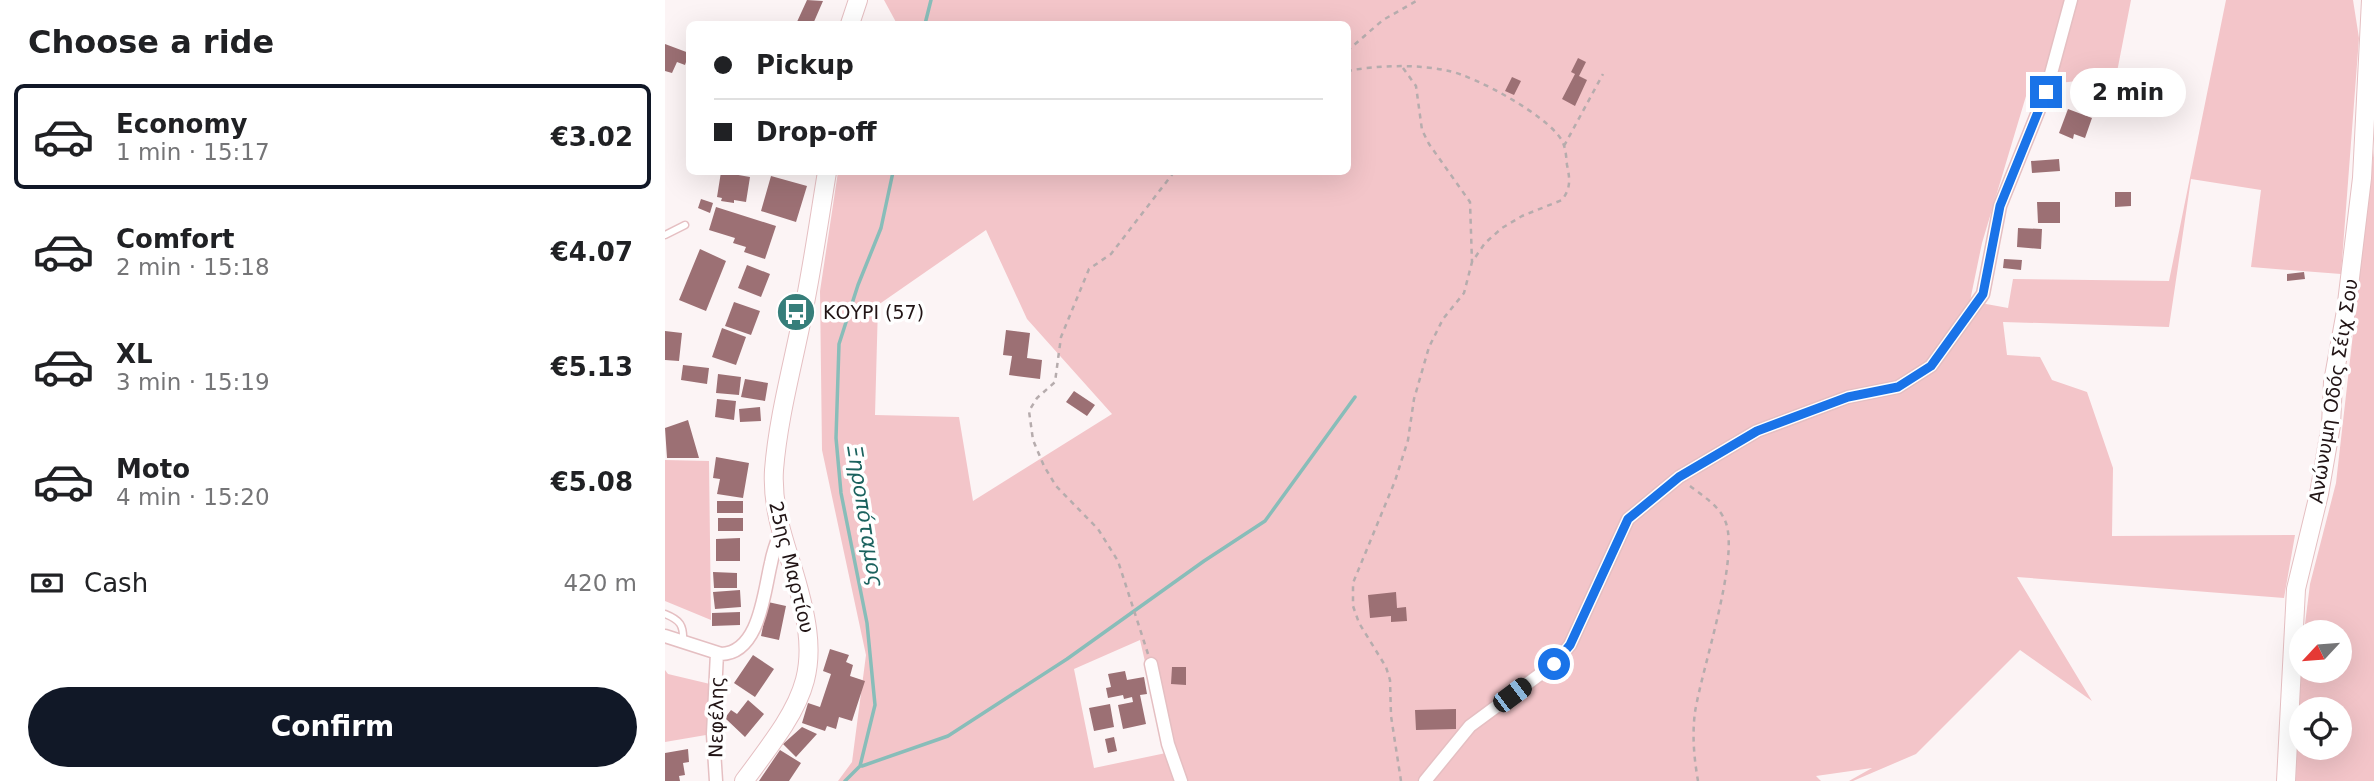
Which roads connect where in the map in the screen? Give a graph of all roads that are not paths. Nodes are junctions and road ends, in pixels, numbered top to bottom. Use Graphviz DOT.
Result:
graph roads {
  1 [pos="858,0"];
  2 [pos="2071,0"];
  3 [pos="2371,0"];
  4 [pos="851,21"];
  5 [pos="826,175"];
  6 [pos="685,225"];
  7 [pos="665,235"];
  8 [pos="781,530"];
  9 [pos="665,614"];
  10 [pos="665,636"];
  11 [pos="683,642"];
  12 [pos="717,653"];
  13 [pos="1151,664"];
  14 [pos="716,781"];
  15 [pos="744,781"];
  16 [pos="1181,781"];
  17 [pos="1425,781"];
  18 [pos="2286,781"];
  1 -- 4 [label="street"];
  2 -- 17 [label="street"];
  3 -- 18 [label="street, Ανώνυμη Οδός Σέιχ Σου"];
  5 -- 8 [label="street, 25ης Μαρτίου"];
  6 -- 7 [label="lane"];
  8 -- 12 [label="street"];
  8 -- 15 [label="street, 25ης Μαρτίου"];
  9 -- 11 [label="lane"];
  10 -- 11 [label="street"];
  11 -- 12 [label="street"];
  12 -- 14 [label="street, Νεφέλης"];
  13 -- 16 [label="street"];
}
